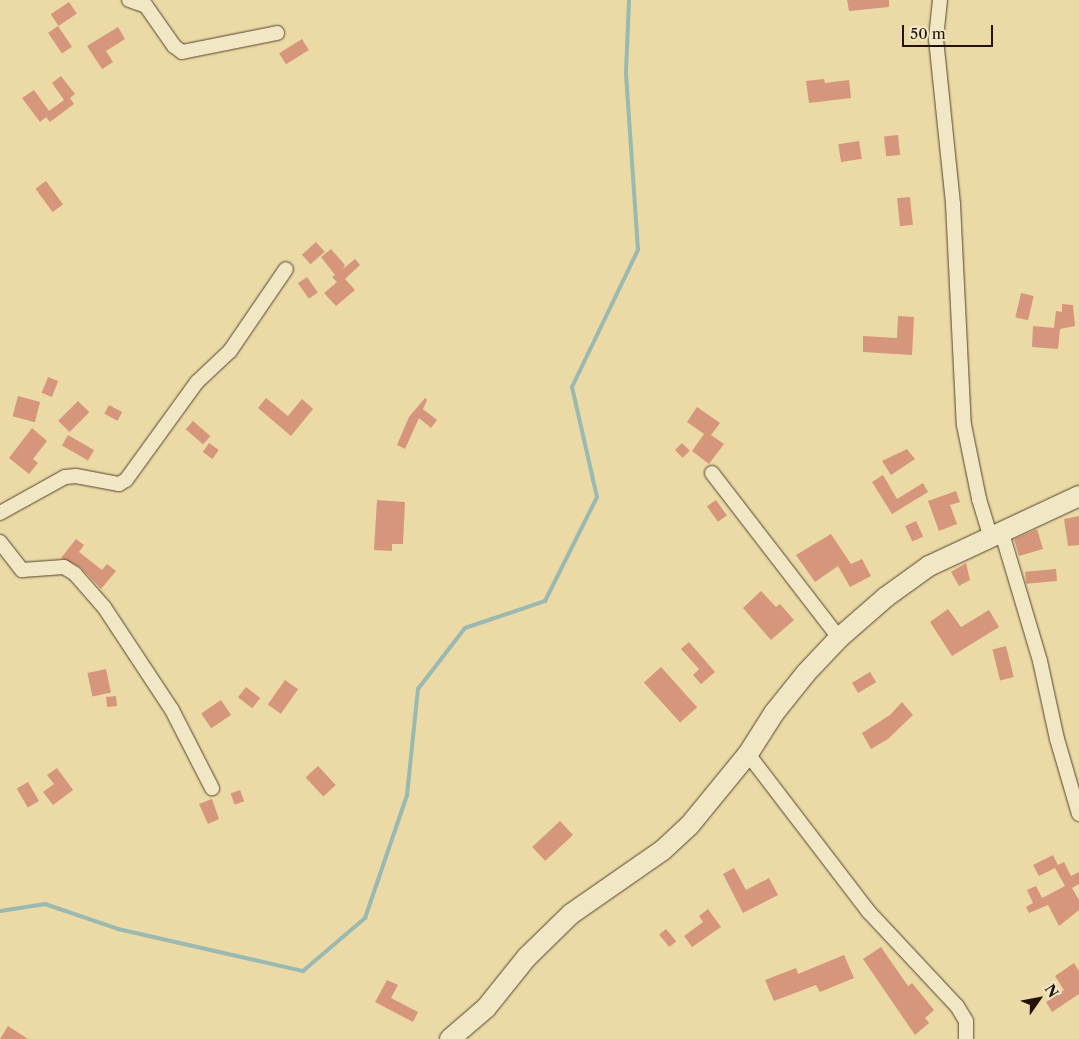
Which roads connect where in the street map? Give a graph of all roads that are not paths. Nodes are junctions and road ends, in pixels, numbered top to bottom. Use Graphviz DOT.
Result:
graph roads {
  1 [pos="129,0"];
  2 [pos="940,0"];
  3 [pos="277,33"];
  4 [pos="286,269"];
  5 [pos="712,473"];
  6 [pos="1079,496"];
  7 [pos="0,513"];
  8 [pos="996,533"];
  9 [pos="0,542"];
  10 [pos="839,638"];
  11 [pos="748,754"];
  12 [pos="212,788"];
  13 [pos="1079,814"];
  14 [pos="450,1039"];
  15 [pos="966,1039"];
  1 -- 3 [label="street"];
  2 -- 8 [label="street"];
  4 -- 7 [label="street"];
  5 -- 10 [label="street"];
  6 -- 8 [label="street"];
  8 -- 10 [label="street"];
  8 -- 13 [label="street"];
  9 -- 12 [label="street"];
  10 -- 11 [label="street"];
  11 -- 14 [label="street"];
  11 -- 15 [label="street"];
}
